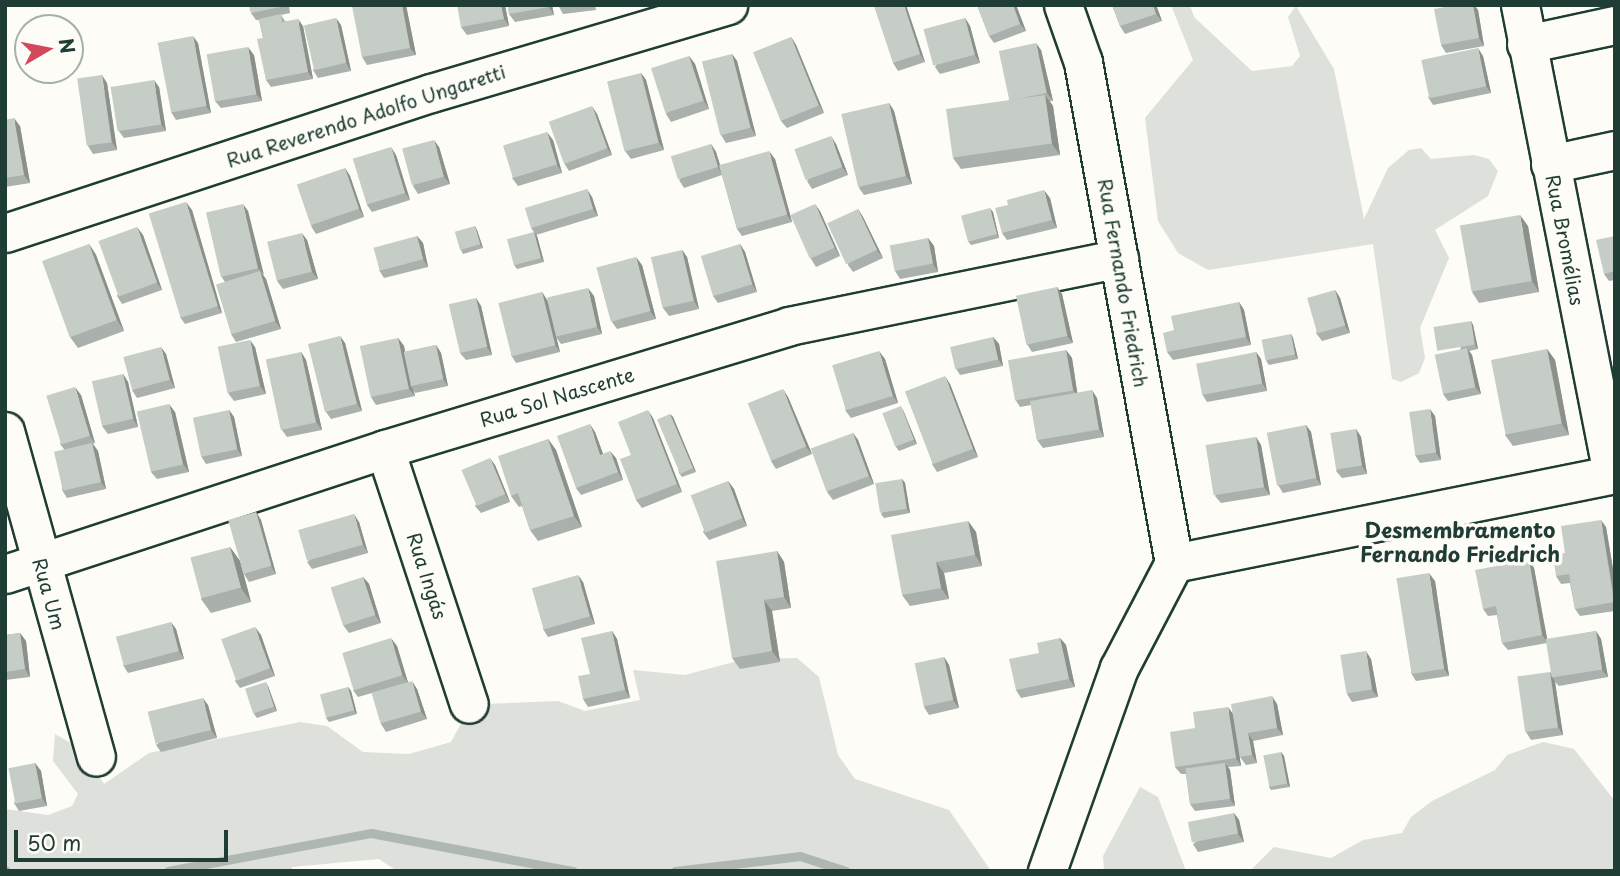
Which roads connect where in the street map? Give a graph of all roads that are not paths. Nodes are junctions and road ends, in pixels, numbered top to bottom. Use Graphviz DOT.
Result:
graph roads {
  1 [pos="728,5"];
  2 [pos="1063,5"];
  3 [pos="1520,5"];
  4 [pos="1615,25"];
  5 [pos="1526,44"];
  6 [pos="1615,150"];
  7 [pos="1550,164"];
  8 [pos="5,233"];
  9 [pos="1119,258"];
  10 [pos="5,430"];
  11 [pos="385,449"];
  12 [pos="1613,474"];
  13 [pos="1174,563"];
  14 [pos="40,564"];
  15 [pos="5,574"];
  16 [pos="469,704"];
  17 [pos="96,757"];
  18 [pos="1047,871"];
  1 -- 8 [label="street, Rua Reverendo Adolfo Ungaretti"];
  2 -- 9 [label="street, Rua Fernando Friedrich"];
  3 -- 5 [label="street, Rua Bromélias"];
  4 -- 5 [label="street"];
  5 -- 7 [label="street, Rua Bromélias"];
  6 -- 7 [label="street"];
  7 -- 12 [label="street, Rua Bromélias"];
  9 -- 11 [label="street, Rua Sol Nascente"];
  9 -- 13 [label="street, Rua Fernando Friedrich"];
  10 -- 14 [label="street, Rua Um"];
  11 -- 14 [label="street, Rua Sol Nascente"];
  11 -- 16 [label="street, Rua Ingás"];
  12 -- 13 [label="street"];
  13 -- 18 [label="street"];
  14 -- 15 [label="street, Rua Sol Nascente"];
  14 -- 17 [label="street, Rua Um"];
}
